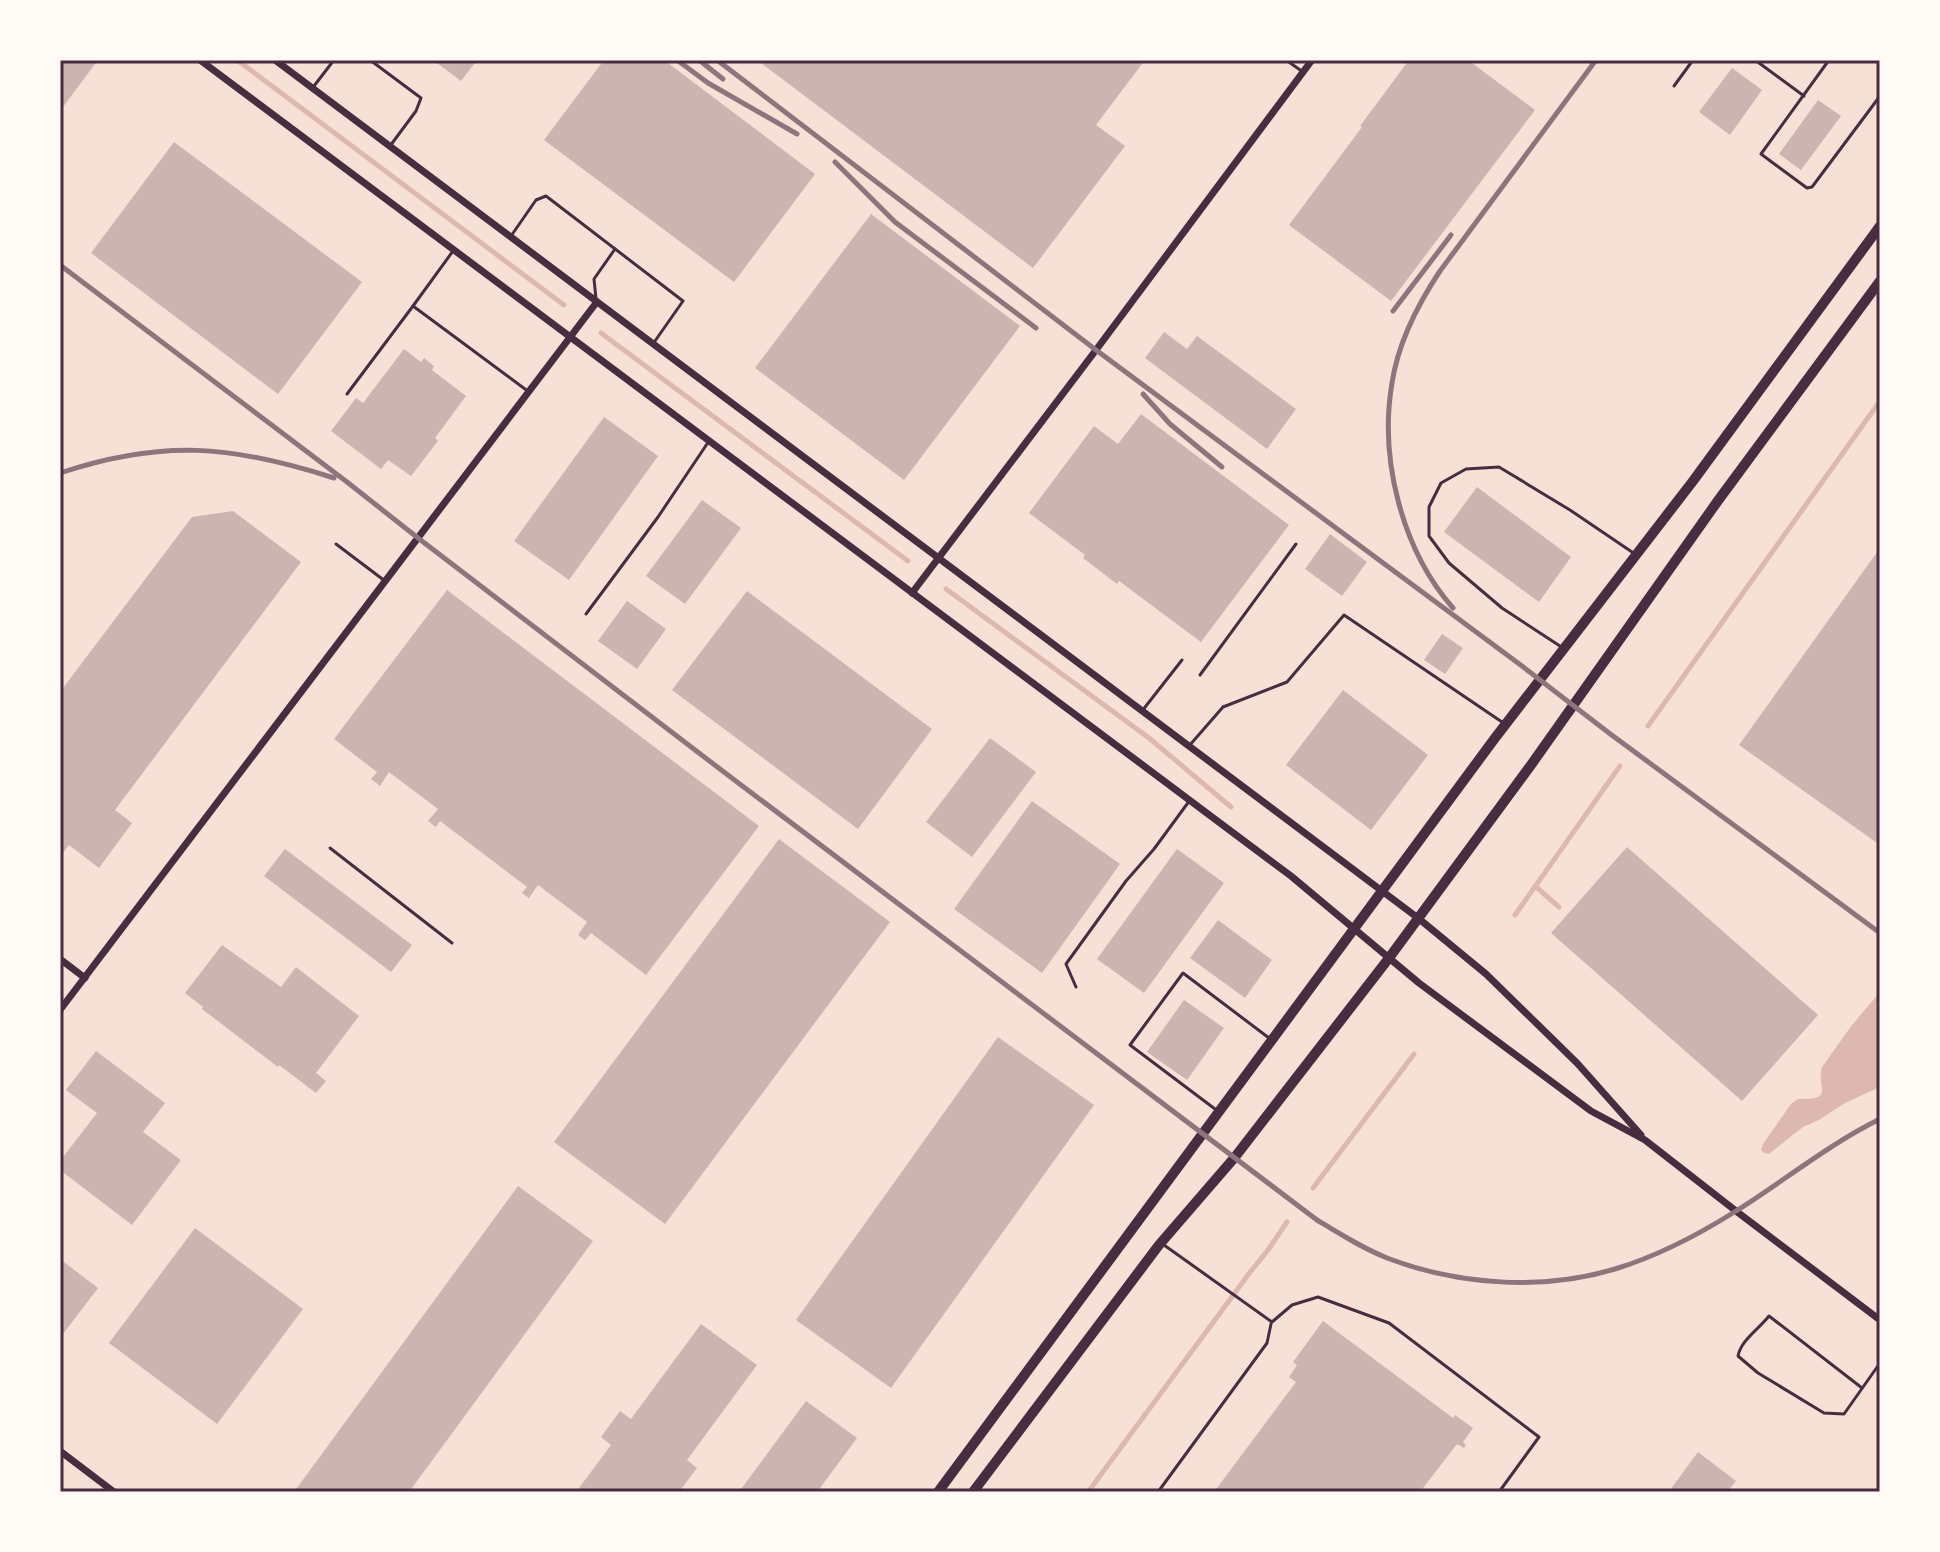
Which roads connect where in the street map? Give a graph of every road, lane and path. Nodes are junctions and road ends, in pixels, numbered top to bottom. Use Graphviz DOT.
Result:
graph roads {
  1 [pos="200,60"];
  2 [pos="275,60"];
  3 [pos="334,60"];
  4 [pos="370,60"];
  5 [pos="1286,60"];
  6 [pos="1312,60"];
  7 [pos="1693,60"];
  8 [pos="1755,60"];
  9 [pos="1829,60"];
  10 [pos="1303,72"];
  11 [pos="1674,86"];
  12 [pos="312,88"];
  13 [pos="1804,96"];
  14 [pos="1880,96"];
  15 [pos="390,146"];
  16 [pos="1880,226"];
  17 [pos="510,237"];
  18 [pos="615,249"];
  19 [pos="454,250"];
  20 [pos="1880,281"];
  21 [pos="596,303"];
  22 [pos="413,306"];
  23 [pos="570,337"];
  24 [pos="652,344"];
  25 [pos="529,392"];
  26 [pos="347,394"];
  27 [pos="709,441"];
  28 [pos="336,544"];
  29 [pos="1296,544"];
  30 [pos="1636,555"];
  31 [pos="938,558"];
  32 [pos="385,581"];
  33 [pos="912,593"];
  34 [pos="586,614"];
  35 [pos="1563,648"];
  36 [pos="1182,660"];
  37 [pos="1200,675"];
  38 [pos="1142,711"];
  39 [pos="1505,724"];
  40 [pos="1189,746"];
  41 [pos="1190,800"];
  42 [pos="330,848"];
  43 [pos="1383,892"];
  44 [pos="1418,918"];
  45 [pos="1355,928"];
  46 [pos="452,943"];
  47 [pos="1389,958"];
  48 [pos="60,959"];
  49 [pos="85,978"];
  50 [pos="1076,987"];
  51 [pos="60,1010"];
  52 [pos="1272,1040"];
  53 [pos="1219,1111"];
  54 [pos="1645,1140"];
  55 [pos="1161,1243"];
  56 [pos="1880,1320"];
  57 [pos="1272,1322"];
  58 [pos="1880,1363"];
  59 [pos="1862,1388"];
  60 [pos="60,1451"];
  61 [pos="114,1492"];
  62 [pos="938,1492"];
  63 [pos="973,1492"];
  64 [pos="1158,1492"];
  65 [pos="1499,1492"];
  1 -- 19 [label="street"];
  2 -- 12 [label="street"];
  3 -- 12 [label="lane"];
  4 -- 15 [label="lane"];
  5 -- 10 [label="lane"];
  6 -- 10 [label="street"];
  7 -- 11 [label="lane"];
  8 -- 13 [label="lane"];
  9 -- 13 [label="lane"];
  10 -- 31 [label="street"];
  12 -- 15 [label="street"];
  13 -- 14 [label="lane"];
  15 -- 17 [label="street"];
  16 -- 30 [label="main road"];
  17 -- 18 [label="lane"];
  17 -- 21 [label="street"];
  18 -- 21 [label="lane"];
  18 -- 24 [label="lane"];
  19 -- 22 [label="lane"];
  19 -- 23 [label="street"];
  20 -- 44 [label="main road"];
  21 -- 23 [label="street"];
  21 -- 24 [label="street"];
  22 -- 25 [label="lane"];
  22 -- 26 [label="lane"];
  23 -- 25 [label="street"];
  23 -- 27 [label="street"];
  24 -- 31 [label="street"];
  25 -- 32 [label="street"];
  27 -- 33 [label="street"];
  27 -- 34 [label="lane"];
  28 -- 32 [label="lane"];
  29 -- 37 [label="lane"];
  30 -- 35 [label="main road"];
  30 -- 35 [label="lane"];
  31 -- 33 [label="street"];
  31 -- 38 [label="street"];
  32 -- 49 [label="street"];
  33 -- 41 [label="street"];
  35 -- 39 [label="main road"];
  36 -- 38 [label="lane"];
  38 -- 40 [label="street"];
  39 -- 40 [label="lane"];
  39 -- 43 [label="main road"];
  40 -- 43 [label="street"];
  41 -- 45 [label="street"];
  41 -- 50 [label="lane"];
  42 -- 46 [label="lane"];
  43 -- 44 [label="street"];
  43 -- 45 [label="main road"];
  44 -- 47 [label="main road"];
  44 -- 54 [label="street"];
  45 -- 47 [label="street"];
  45 -- 52 [label="main road"];
  47 -- 54 [label="street"];
  47 -- 55 [label="main road"];
  48 -- 49 [label="street"];
  49 -- 51 [label="street"];
  52 -- 53 [label="main road"];
  52 -- 53 [label="lane"];
  53 -- 62 [label="main road"];
  54 -- 56 [label="street"];
  55 -- 57 [label="lane"];
  55 -- 63 [label="main road"];
  57 -- 64 [label="lane"];
  57 -- 65 [label="lane"];
  58 -- 59 [label="lane"];
  59 -- 59 [label="lane"];
  60 -- 61 [label="street"];
}
